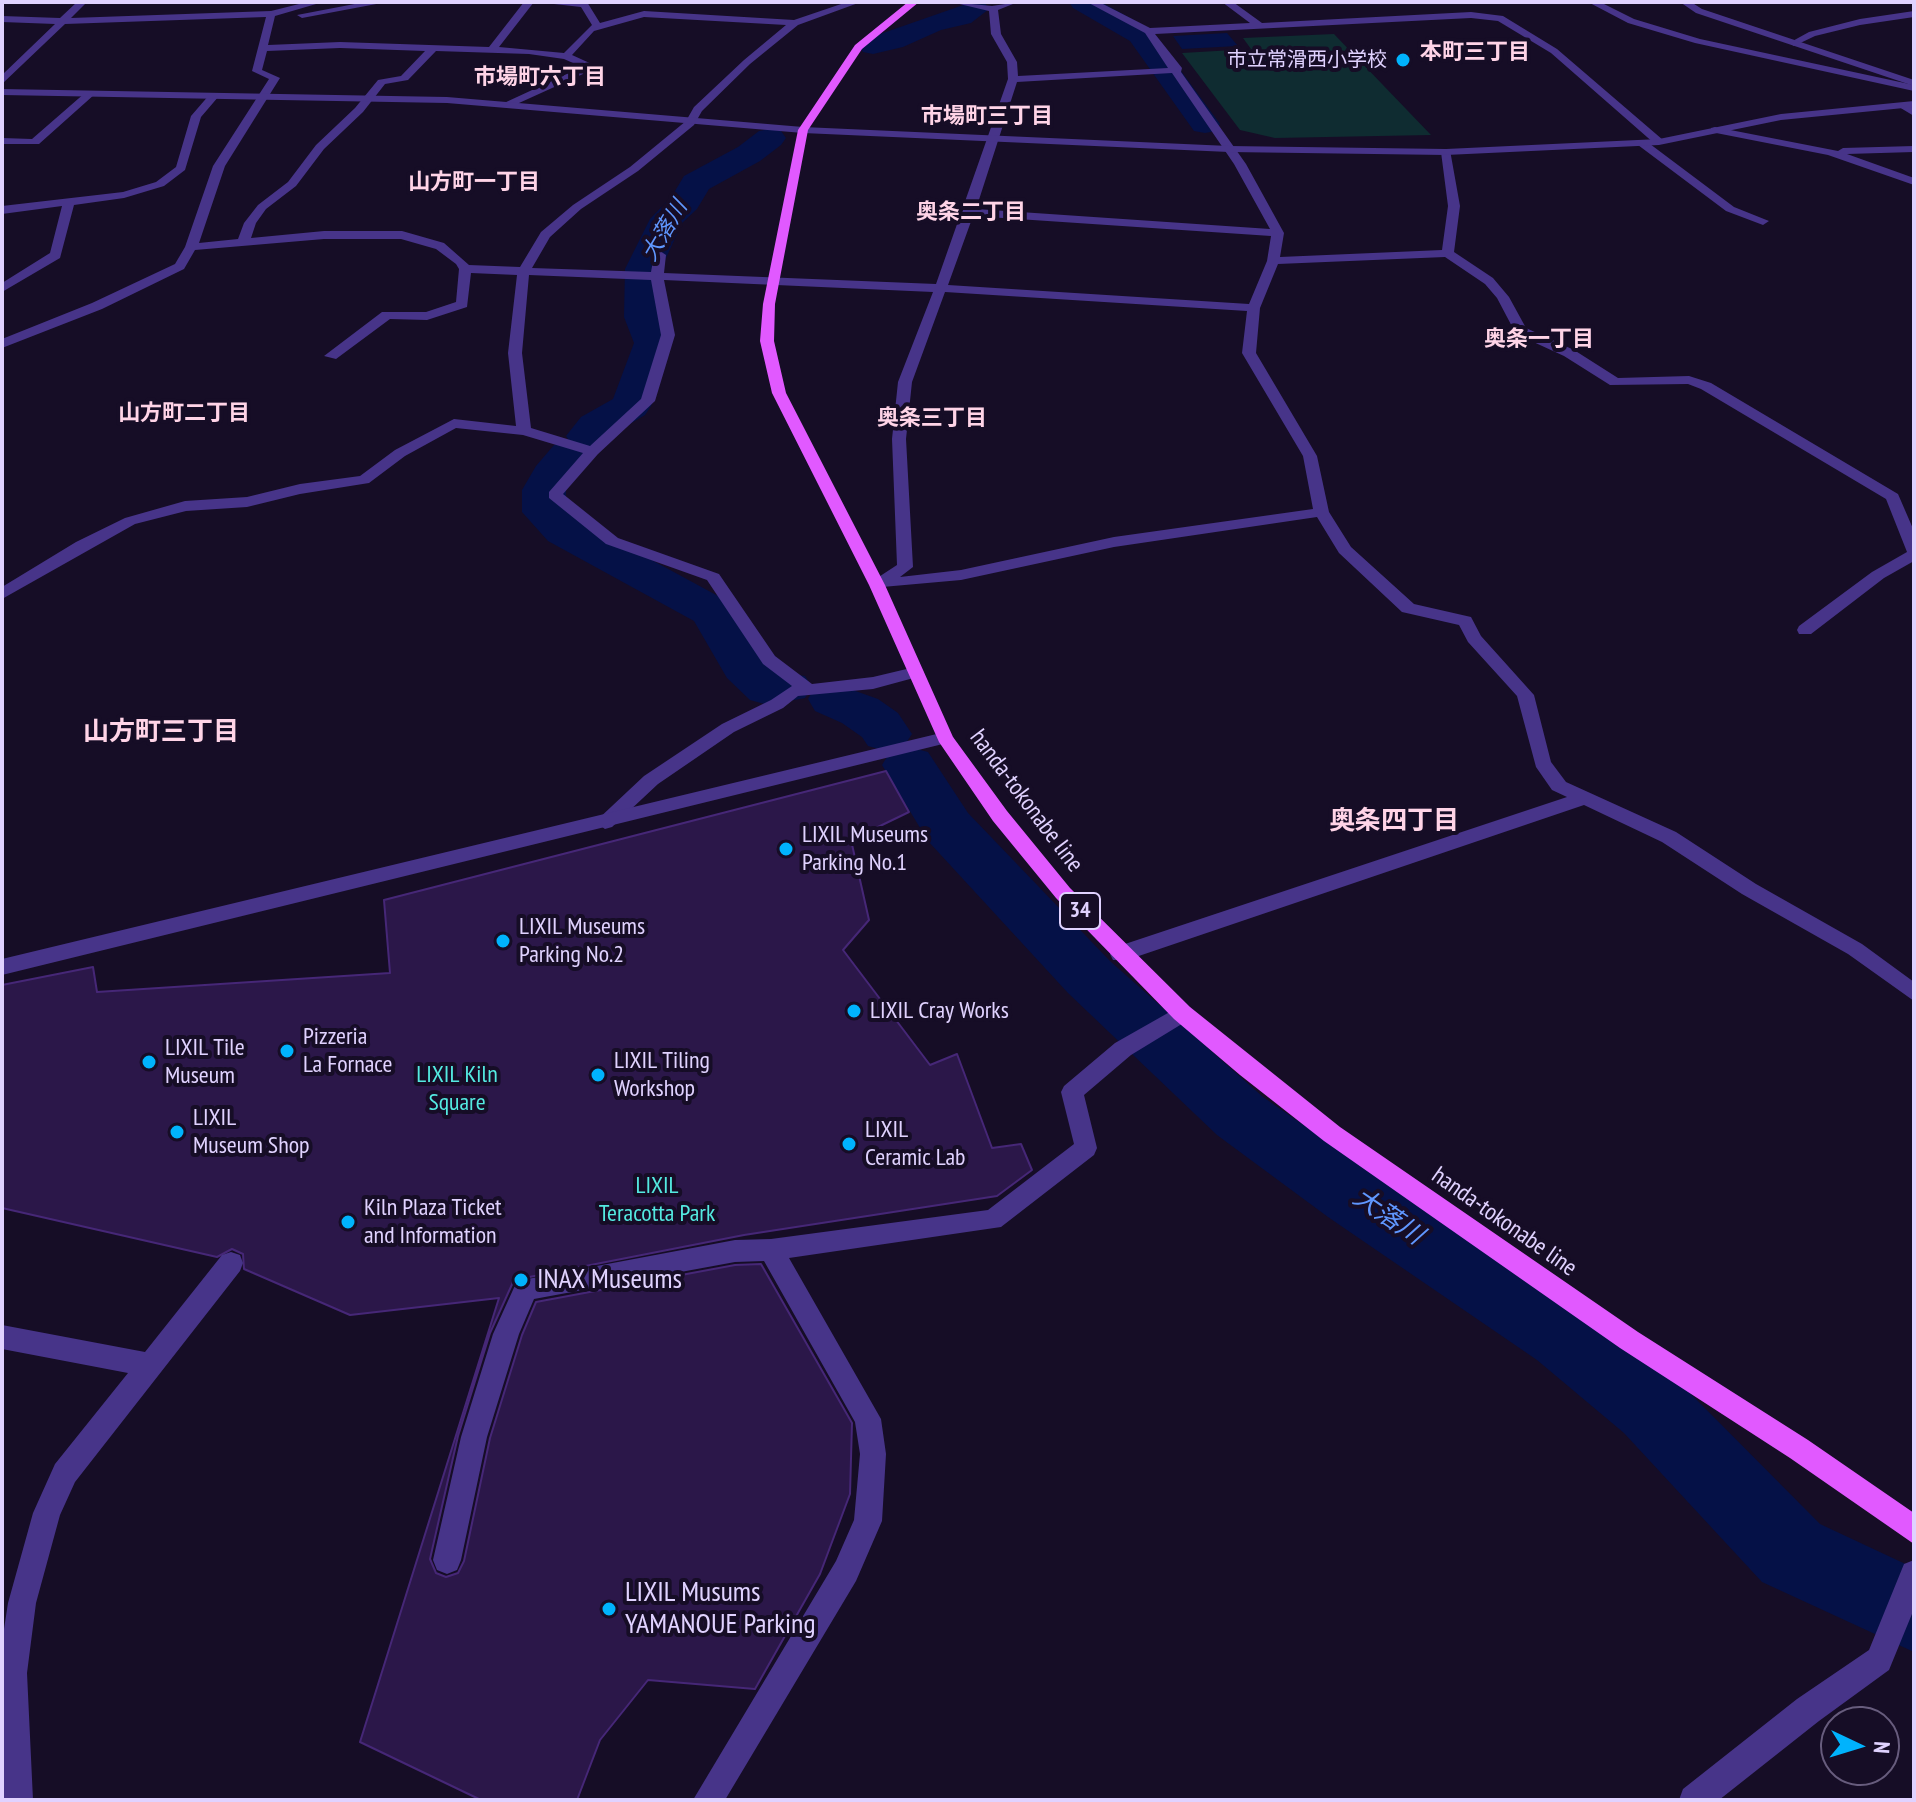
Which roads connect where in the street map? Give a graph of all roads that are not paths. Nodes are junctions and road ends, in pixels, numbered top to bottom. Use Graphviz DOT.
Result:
graph roads {
  1 [pos="82,2"];
  2 [pos="318,2"];
  3 [pos="382,2"];
  4 [pos="529,2"];
  5 [pos="541,2"];
  6 [pos="856,2"];
  7 [pos="914,2"];
  8 [pos="956,2"];
  9 [pos="1013,2"];
  10 [pos="1092,2"];
  11 [pos="1227,2"];
  12 [pos="1593,2"];
  13 [pos="1685,2"];
  14 [pos="993,9"];
  15 [pos="1914,14"];
  16 [pos="270,16"];
  17 [pos="2,19"];
  18 [pos="63,21"];
  19 [pos="795,23"];
  20 [pos="1259,25"];
  21 [pos="598,27"];
  22 [pos="1148,31"];
  23 [pos="1794,43"];
  24 [pos="434,47"];
  25 [pos="263,48"];
  26 [pos="492,49"];
  27 [pos="566,56"];
  28 [pos="1177,70"];
  29 [pos="1013,79"];
  30 [pos="2,81"];
  31 [pos="1914,85"];
  32 [pos="2,92"];
  33 [pos="90,94"];
  34 [pos="214,96"];
  35 [pos="264,97"];
  36 [pos="368,99"];
  37 [pos="508,105"];
  38 [pos="1909,105"];
  39 [pos="1914,113"];
  40 [pos="690,123"];
  41 [pos="803,130"];
  42 [pos="1715,130"];
  43 [pos="992,140"];
  44 [pos="2,141"];
  45 [pos="1659,142"];
  46 [pos="1642,143"];
  47 [pos="1229,149"];
  48 [pos="1914,149"];
  49 [pos="1446,152"];
  50 [pos="1831,152"];
  51 [pos="200,167"];
  52 [pos="1914,182"];
  53 [pos="69,203"];
  54 [pos="2,210"];
  55 [pos="969,212"];
  56 [pos="1763,221"];
  57 [pos="1278,233"];
  58 [pos="243,243"];
  59 [pos="191,247"];
  60 [pos="1448,253"];
  61 [pos="660,255"];
  62 [pos="1273,261"];
  63 [pos="465,269"];
  64 [pos="523,272"];
  65 [pos="653,276"];
  66 [pos="774,282"];
  67 [pos="2,288"];
  68 [pos="938,289"];
  69 [pos="1254,308"];
  70 [pos="2,344"];
  71 [pos="331,356"];
  72 [pos="524,431"];
  73 [pos="593,451"];
  74 [pos="1321,512"];
  75 [pos="1914,553"];
  76 [pos="877,585"];
  77 [pos="2,594"];
  78 [pos="1805,630"];
  79 [pos="915,672"];
  80 [pos="808,689"];
  81 [pos="945,738"];
  82 [pos="1583,799"];
  83 [pos="605,822"];
  84 [pos="1120,954"];
  85 [pos="2,967"];
  86 [pos="1914,993"];
  87 [pos="1182,1013"];
  88 [pos="771,1250"];
  89 [pos="231,1263"];
  90 [pos="2,1337"];
  91 [pos="148,1365"];
  92 [pos="1914,1530"];
  93 [pos="447,1560"];
  94 [pos="1911,1578"];
  95 [pos="12,1604"];
  96 [pos="18,1800"];
  97 [pos="708,1800"];
  98 [pos="1694,1800"];
  1 -- 18 [label="street"];
  2 -- 16 [label="street"];
  3 -- 16 [label="street"];
  4 -- 26 [label="street"];
  5 -- 21 [label="street"];
  6 -- 19 [label="street"];
  7 -- 41 [label="main road, handa-tokonabe line / 34"];
  8 -- 14 [label="street"];
  9 -- 14 [label="street"];
  10 -- 22 [label="street"];
  11 -- 20 [label="street"];
  12 -- 31 [label="street"];
  13 -- 23 [label="street"];
  14 -- 29 [label="street"];
  15 -- 23 [label="street"];
  16 -- 18 [label="street"];
  16 -- 25 [label="street"];
  17 -- 18 [label="street"];
  18 -- 30 [label="street"];
  19 -- 21 [label="street"];
  19 -- 40 [label="street"];
  20 -- 22 [label="street"];
  20 -- 45 [label="street"];
  21 -- 27 [label="street"];
  22 -- 28 [label="street"];
  23 -- 31 [label="street"];
  24 -- 25 [label="street"];
  24 -- 26 [label="street"];
  24 -- 36 [label="street"];
  25 -- 35 [label="street"];
  26 -- 27 [label="street"];
  27 -- 37 [label="street"];
  28 -- 29 [label="street"];
  28 -- 47 [label="street"];
  29 -- 43 [label="street"];
  32 -- 33 [label="street"];
  33 -- 34 [label="street"];
  33 -- 44 [label="street"];
  34 -- 35 [label="street"];
  34 -- 51 [label="street"];
  35 -- 36 [label="street"];
  35 -- 51 [label="street"];
  36 -- 37 [label="street"];
  36 -- 58 [label="street"];
  37 -- 40 [label="street"];
  38 -- 39 [label="street"];
  38 -- 42 [label="street"];
  40 -- 41 [label="street"];
  40 -- 64 [label="street"];
  41 -- 43 [label="street"];
  41 -- 66 [label="main road, handa-tokonabe line / 34"];
  42 -- 45 [label="street"];
  42 -- 50 [label="street"];
  43 -- 47 [label="street"];
  43 -- 55 [label="street"];
  45 -- 46 [label="street"];
  46 -- 49 [label="street"];
  46 -- 56 [label="street"];
  47 -- 49 [label="street"];
  47 -- 57 [label="street"];
  48 -- 50 [label="street"];
  49 -- 60 [label="street"];
  50 -- 52 [label="street"];
  51 -- 53 [label="street"];
  51 -- 59 [label="street"];
  53 -- 54 [label="street"];
  53 -- 67 [label="street"];
  55 -- 57 [label="street"];
  55 -- 68 [label="street"];
  57 -- 62 [label="street"];
  58 -- 59 [label="street"];
  58 -- 63 [label="street"];
  59 -- 70 [label="street"];
  60 -- 62 [label="street"];
  60 -- 75 [label="street"];
  61 -- 65 [label="street"];
  62 -- 69 [label="street"];
  63 -- 64 [label="street"];
  63 -- 71 [label="street"];
  64 -- 65 [label="street"];
  64 -- 72 [label="street"];
  65 -- 66 [label="street"];
  65 -- 73 [label="street"];
  66 -- 68 [label="street"];
  66 -- 76 [label="main road, handa-tokonabe line / 34"];
  68 -- 69 [label="street"];
  68 -- 76 [label="street"];
  69 -- 74 [label="street"];
  72 -- 73 [label="street"];
  72 -- 77 [label="street"];
  73 -- 80 [label="street"];
  74 -- 76 [label="street"];
  74 -- 82 [label="street"];
  75 -- 78 [label="street"];
  76 -- 79 [label="main road, handa-tokonabe line / 34"];
  79 -- 80 [label="street"];
  79 -- 81 [label="main road, handa-tokonabe line / 34"];
  80 -- 83 [label="street"];
  81 -- 83 [label="street"];
  81 -- 84 [label="main road, handa-tokonabe line / 34"];
  82 -- 84 [label="street"];
  82 -- 86 [label="street"];
  83 -- 85 [label="street"];
  84 -- 87 [label="main road, handa-tokonabe line / 34"];
  87 -- 88 [label="street"];
  87 -- 92 [label="main road, handa-tokonabe line / 34"];
  88 -- 93 [label="street"];
  88 -- 97 [label="street"];
  89 -- 91 [label="street"];
  90 -- 91 [label="street"];
  91 -- 95 [label="street"];
  94 -- 98 [label="street"];
  95 -- 96 [label="street"];
}
